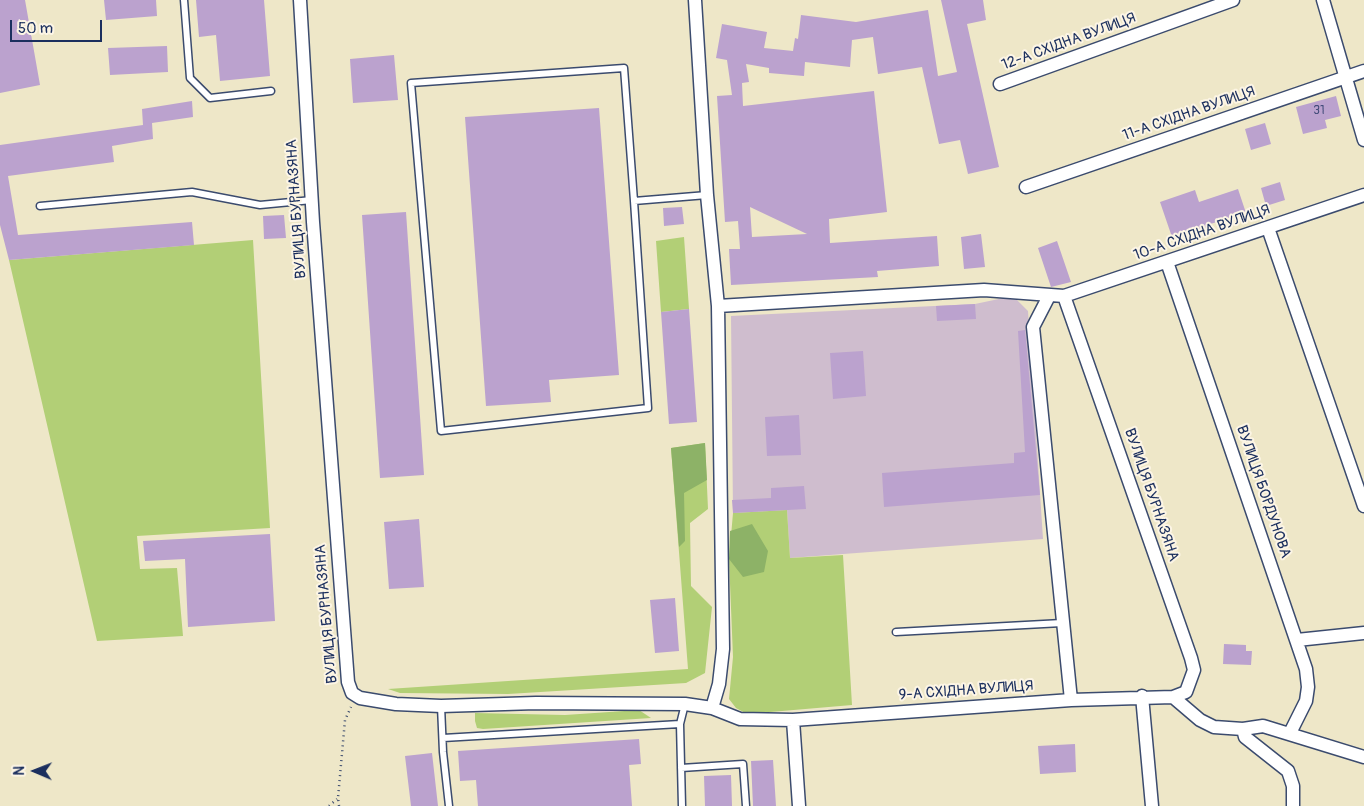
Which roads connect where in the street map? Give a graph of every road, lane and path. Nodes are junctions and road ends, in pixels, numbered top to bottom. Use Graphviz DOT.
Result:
graph roads {
  1 [pos="184,0"];
  2 [pos="300,0"];
  3 [pos="695,0"];
  4 [pos="1233,0"];
  5 [pos="1323,0"];
  6 [pos="1364,71"];
  7 [pos="1344,78"];
  8 [pos="1000,84"];
  9 [pos="271,91"];
  10 [pos="1364,140"];
  11 [pos="1026,188"];
  12 [pos="707,195"];
  13 [pos="1364,195"];
  14 [pos="312,200"];
  15 [pos="634,202"];
  16 [pos="40,206"];
  17 [pos="1268,228"];
  18 [pos="1167,262"];
  19 [pos="1049,296"];
  20 [pos="1064,296"];
  21 [pos="718,306"];
  22 [pos="1364,506"];
  23 [pos="1062,622"];
  24 [pos="896,632"];
  25 [pos="1364,633"];
  26 [pos="1297,640"];
  27 [pos="1142,696"];
  28 [pos="356,697"];
  29 [pos="1173,697"];
  30 [pos="1071,700"];
  31 [pos="685,704"];
  32 [pos="441,706"];
  33 [pos="712,708"];
  34 [pos="793,720"];
  35 [pos="680,724"];
  36 [pos="1243,729"];
  37 [pos="1290,733"];
  38 [pos="442,738"];
  39 [pos="1364,757"];
  40 [pos="681,768"];
  41 [pos="338,798"];
  42 [pos="329,806"];
  43 [pos="339,806"];
  44 [pos="449,806"];
  45 [pos="682,806"];
  46 [pos="746,806"];
  47 [pos="799,806"];
  48 [pos="1152,806"];
  49 [pos="1293,806"];
  1 -- 9 [label="lane"];
  2 -- 14 [label="street, ВУЛИЦЯ БУРНАЗЯНА"];
  3 -- 12 [label="street"];
  4 -- 8 [label="street, 12-А СХІДНА ВУЛИЦЯ"];
  5 -- 7 [label="street"];
  6 -- 7 [label="street, 11-А СХІДНА ВУЛИЦЯ"];
  7 -- 10 [label="street"];
  7 -- 11 [label="street, 11-А СХІДНА ВУЛИЦЯ"];
  12 -- 15 [label="lane"];
  12 -- 21 [label="street"];
  13 -- 17 [label="street, 10-А СХІДНА ВУЛИЦЯ"];
  14 -- 16 [label="lane"];
  14 -- 28 [label="street, ВУЛИЦЯ БУРНАЗЯНА"];
  15 -- 15 [label="lane"];
  17 -- 18 [label="street, 10-А СХІДНА ВУЛИЦЯ"];
  17 -- 22 [label="street"];
  18 -- 20 [label="street, 10-А СХІДНА ВУЛИЦЯ"];
  18 -- 26 [label="street, ВУЛИЦЯ БОРДУНОВА"];
  19 -- 20 [label="street, 10-А СХІДНА ВУЛИЦЯ"];
  19 -- 21 [label="street, 10-А СХІДНА ВУЛИЦЯ"];
  19 -- 23 [label="street"];
  20 -- 29 [label="street, ВУЛИЦЯ БУРНАЗЯНА"];
  21 -- 33 [label="street"];
  23 -- 24 [label="lane"];
  23 -- 30 [label="street"];
  25 -- 26 [label="street"];
  26 -- 37 [label="street, ВУЛИЦЯ БОРДУНОВА"];
  27 -- 29 [label="street, 9-А СХІДНА ВУЛИЦЯ"];
  27 -- 30 [label="street, 9-А СХІДНА ВУЛИЦЯ"];
  27 -- 48 [label="street"];
  28 -- 32 [label="street, ВУЛИЦЯ БУРНАЗЯНА"];
  28 -- 41 [label="path"];
  29 -- 36 [label="street"];
  30 -- 34 [label="street, 9-А СХІДНА ВУЛИЦЯ"];
  31 -- 32 [label="street, ВУЛИЦЯ БУРНАЗЯНА"];
  31 -- 33 [label="street, ВУЛИЦЯ БУРНАЗЯНА"];
  31 -- 35 [label="lane"];
  32 -- 38 [label="lane"];
  33 -- 34 [label="street, ВУЛИЦЯ БУРНАЗЯНА"];
  34 -- 47 [label="street"];
  35 -- 38 [label="lane"];
  35 -- 40 [label="lane"];
  36 -- 37 [label="street"];
  36 -- 49 [label="street"];
  37 -- 39 [label="street"];
  38 -- 44 [label="lane"];
  40 -- 45 [label="lane"];
  40 -- 46 [label="lane"];
  41 -- 42 [label="path"];
  41 -- 43 [label="path"];
}
